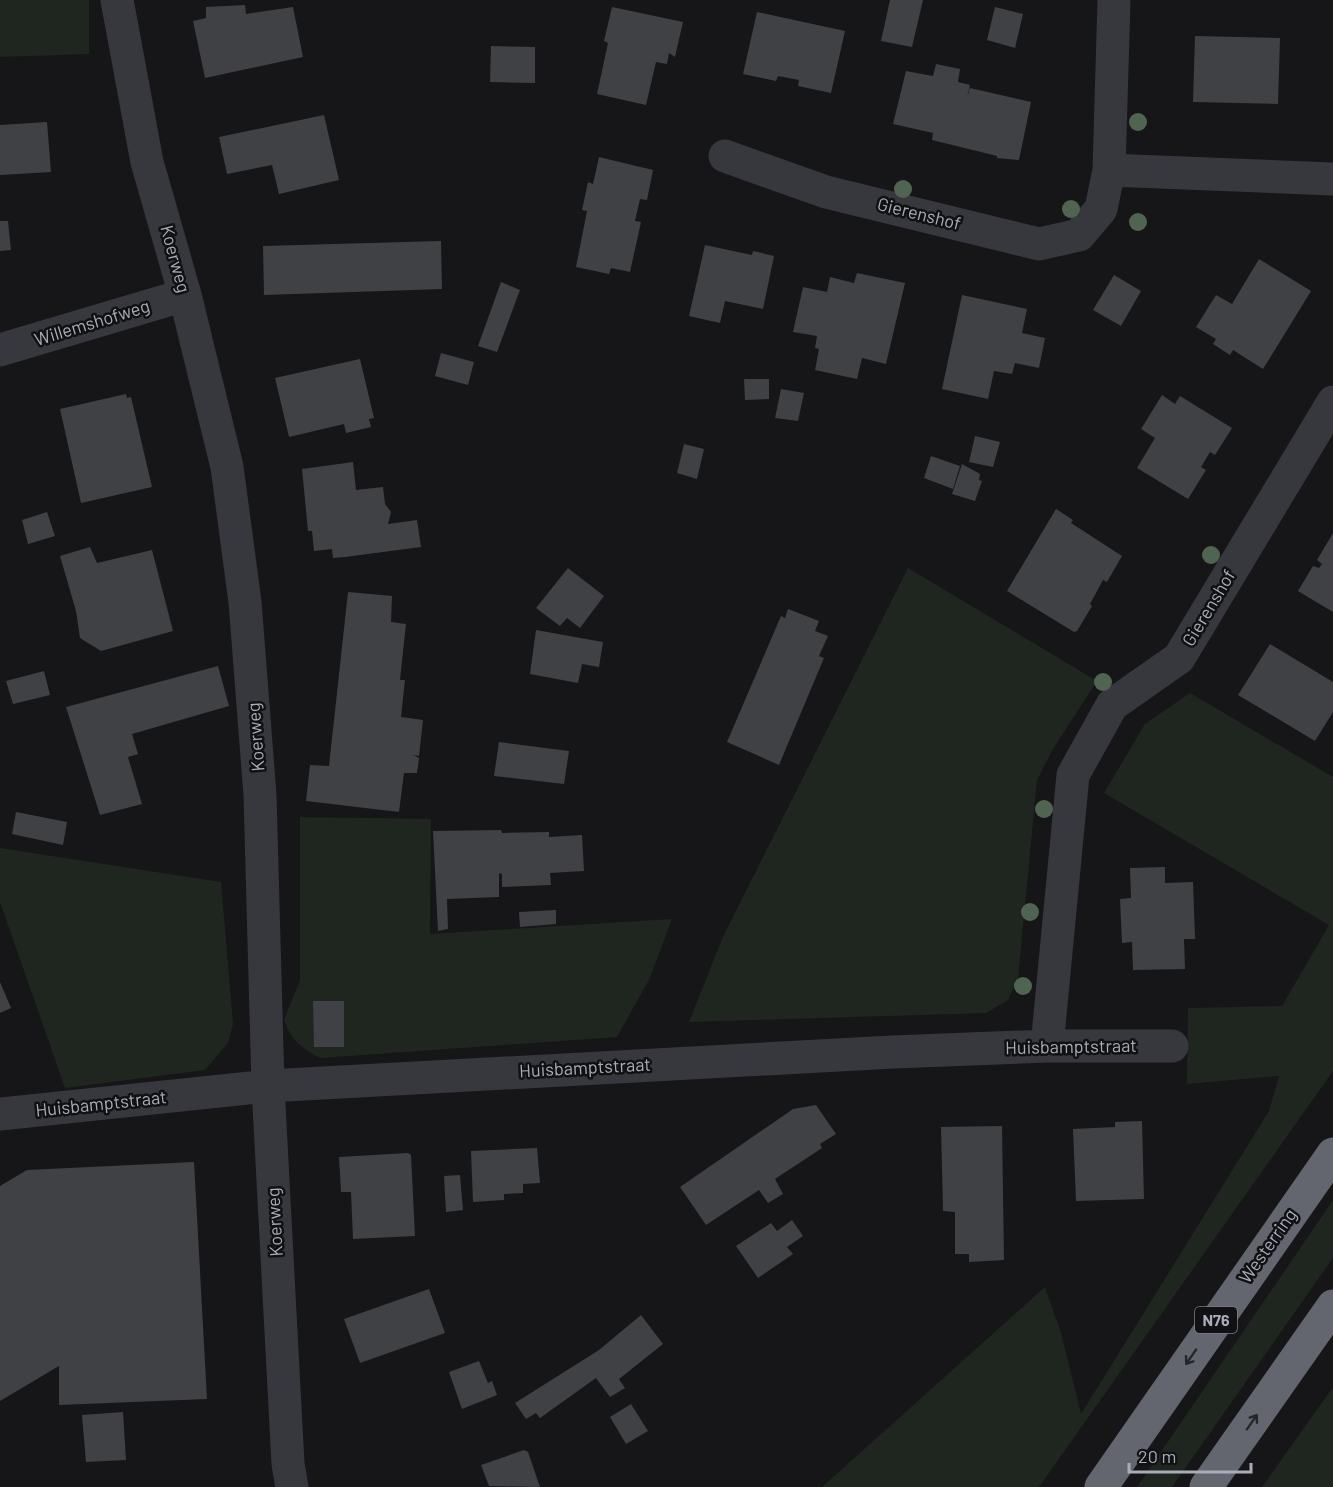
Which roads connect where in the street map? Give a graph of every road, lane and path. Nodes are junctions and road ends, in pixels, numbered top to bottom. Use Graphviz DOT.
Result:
graph roads {
  1 [pos="117,0"];
  2 [pos="1114,0"];
  3 [pos="725,156"];
  4 [pos="1109,170"];
  5 [pos="1333,179"];
  6 [pos="185,295"];
  7 [pos="0,350"];
  8 [pos="1333,402"];
  9 [pos="1047,1046"];
  10 [pos="1172,1046"];
  11 [pos="268,1086"];
  12 [pos="0,1114"];
  13 [pos="1333,1154"];
  14 [pos="1333,1306"];
  15 [pos="292,1487"];
  16 [pos="1101,1487"];
  17 [pos="1206,1487"];
  1 -- 6 [label="street, Koerweg"];
  2 -- 4 [label="street, Gierenshof"];
  3 -- 4 [label="street, Gierenshof"];
  4 -- 5 [label="street"];
  6 -- 7 [label="street, Willemshofweg"];
  6 -- 11 [label="street, Koerweg"];
  8 -- 9 [label="street, Gierenshof"];
  9 -- 10 [label="street, Huisbamptstraat"];
  9 -- 11 [label="street, Huisbamptstraat"];
  11 -- 12 [label="street, Huisbamptstraat"];
  11 -- 15 [label="street, Koerweg"];
  13 -- 16 [label="highway, Westerring / N76, one-way"];
  17 -- 14 [label="highway, one-way"];
}
